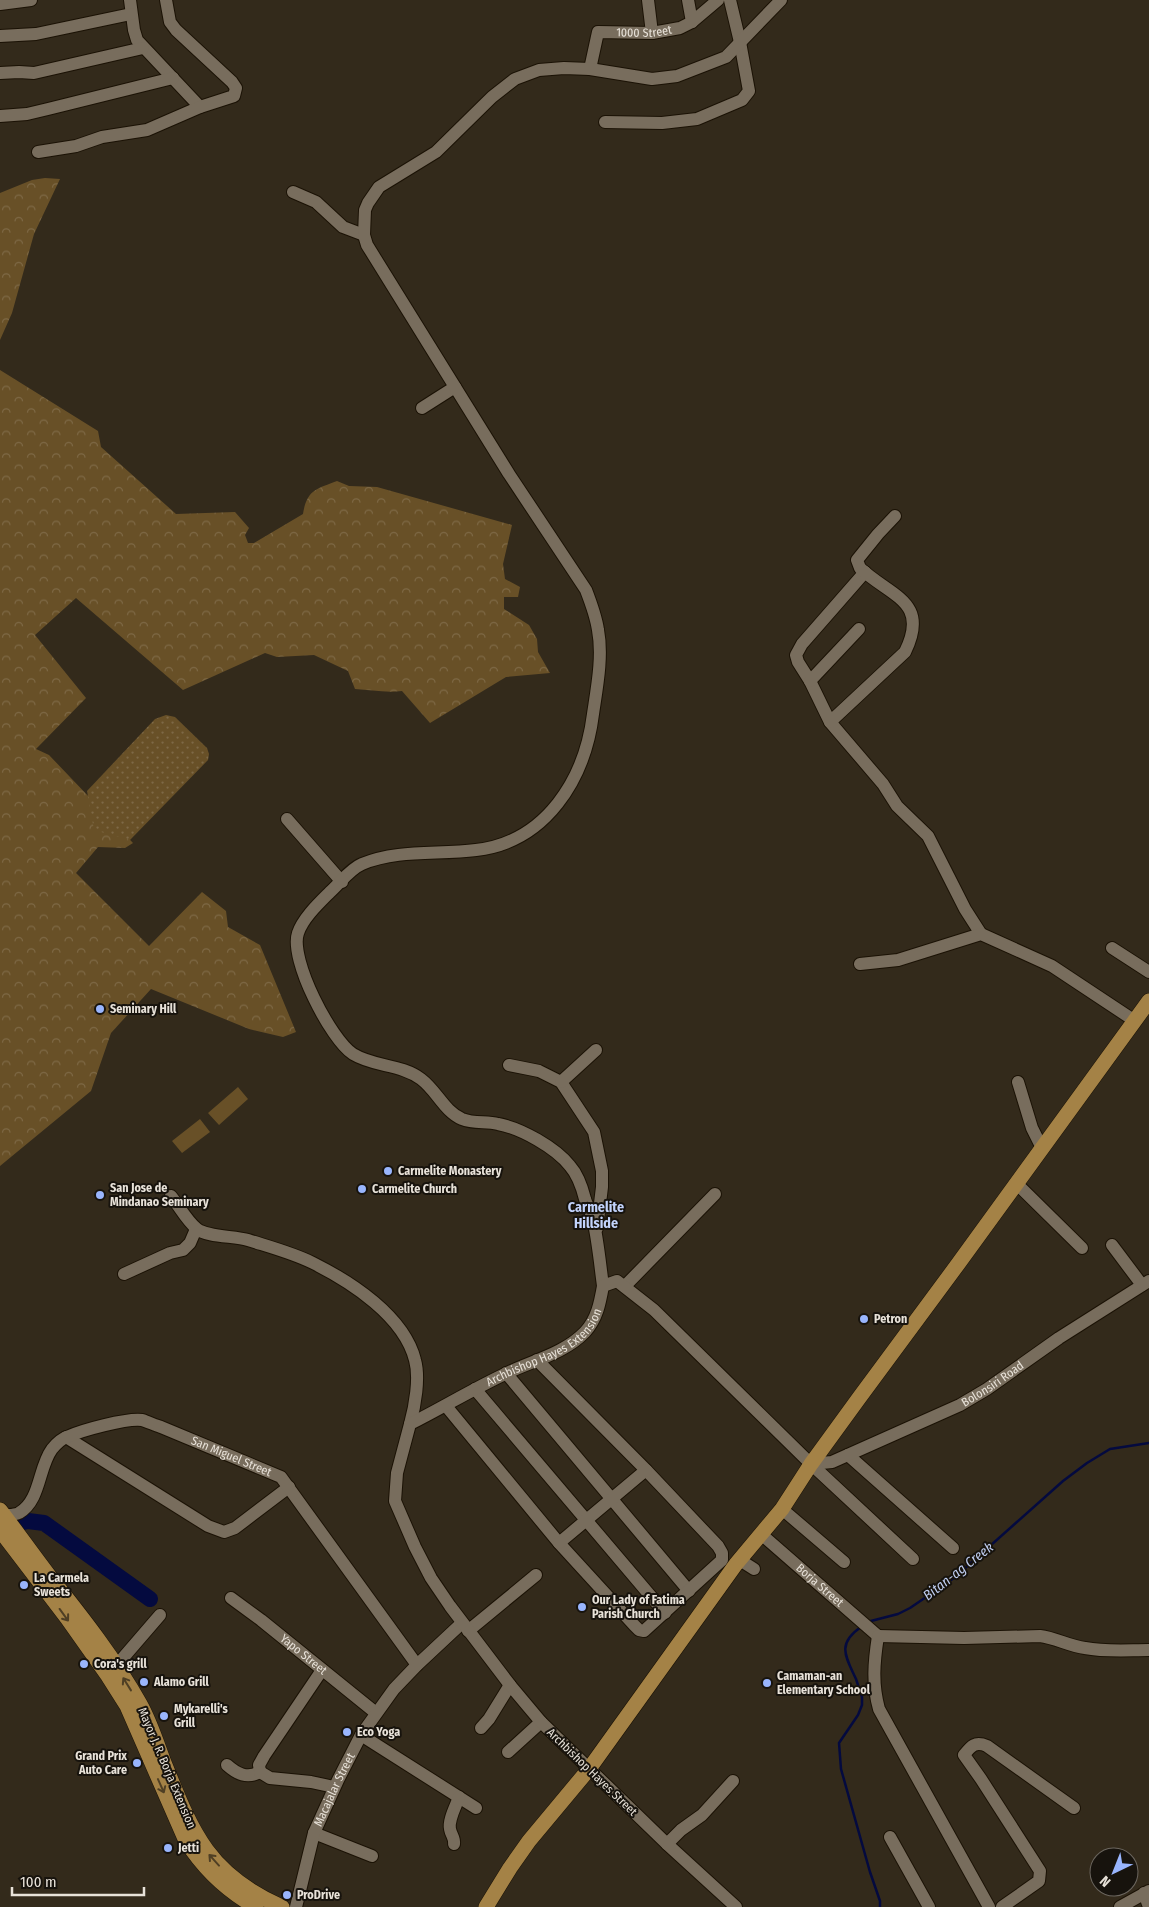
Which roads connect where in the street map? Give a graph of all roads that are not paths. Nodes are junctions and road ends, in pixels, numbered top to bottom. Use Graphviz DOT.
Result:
graph roads {
  1 [pos="31,0"];
  2 [pos="130,0"];
  3 [pos="166,0"];
  4 [pos="648,0"];
  5 [pos="688,0"];
  6 [pos="718,0"];
  7 [pos="730,0"];
  8 [pos="782,0"];
  9 [pos="0,4"];
  10 [pos="131,14"];
  11 [pos="692,22"];
  12 [pos="652,33"];
  13 [pos="0,36"];
  14 [pos="740,42"];
  15 [pos="143,48"];
  16 [pos="590,69"];
  17 [pos="0,73"];
  18 [pos="173,78"];
  19 [pos="200,107"];
  20 [pos="0,116"];
  21 [pos="605,122"];
  22 [pos="38,152"];
  23 [pos="293,192"];
  24 [pos="364,236"];
  25 [pos="455,387"];
  26 [pos="422,408"];
  27 [pos="895,516"];
  28 [pos="865,572"];
  29 [pos="860,629"];
  30 [pos="810,681"];
  31 [pos="830,722"];
  32 [pos="287,820"];
  33 [pos="342,882"];
  34 [pos="980,934"];
  35 [pos="1112,948"];
  36 [pos="860,964"];
  37 [pos="1149,972"];
  38 [pos="1149,1001"];
  39 [pos="1135,1021"];
  40 [pos="596,1050"];
  41 [pos="509,1065"];
  42 [pos="561,1082"];
  43 [pos="1018,1082"];
  44 [pos="1042,1148"];
  45 [pos="1017,1184"];
  46 [pos="715,1194"];
  47 [pos="171,1196"];
  48 [pos="196,1229"];
  49 [pos="596,1234"];
  50 [pos="1112,1245"];
  51 [pos="1082,1248"];
  52 [pos="124,1274"];
  53 [pos="1145,1283"];
  54 [pos="603,1286"];
  55 [pos="625,1286"];
  56 [pos="537,1360"];
  57 [pos="506,1373"];
  58 [pos="475,1389"];
  59 [pos="446,1406"];
  60 [pos="410,1424"];
  61 [pos="66,1437"];
  62 [pos="848,1455"];
  63 [pos="818,1464"];
  64 [pos="646,1470"];
  65 [pos="289,1487"];
  66 [pos="612,1498"];
  67 [pos="782,1509"];
  68 [pos="2,1518"];
  69 [pos="586,1520"];
  70 [pos="761,1534"];
  71 [pos="559,1543"];
  72 [pos="19,1545"];
  73 [pos="953,1548"];
  74 [pos="913,1560"];
  75 [pos="844,1562"];
  76 [pos="736,1564"];
  77 [pos="754,1569"];
  78 [pos="536,1575"];
  79 [pos="689,1591"];
  80 [pos="231,1598"];
  81 [pos="665,1612"];
  82 [pos="160,1615"];
  83 [pos="465,1627"];
  84 [pos="874,1632"];
  85 [pos="1149,1650"];
  86 [pos="417,1664"];
  87 [pos="116,1666"];
  88 [pos="322,1670"];
  89 [pos="510,1685"];
  90 [pos="376,1713"];
  91 [pos="541,1722"];
  92 [pos="480,1728"];
  93 [pos="362,1735"];
  94 [pos="508,1752"];
  95 [pos="158,1762"];
  96 [pos="227,1765"];
  97 [pos="588,1769"];
  98 [pos="260,1772"];
  99 [pos="733,1782"];
  100 [pos="334,1787"];
  101 [pos="459,1797"];
  102 [pos="476,1808"];
  103 [pos="1074,1808"];
  104 [pos="314,1832"];
  105 [pos="890,1837"];
  106 [pos="191,1839"];
  107 [pos="454,1844"];
  108 [pos="667,1844"];
  109 [pos="372,1856"];
  110 [pos="1146,1892"];
  111 [pos="256,1907"];
  112 [pos="282,1907"];
  113 [pos="296,1907"];
  114 [pos="486,1907"];
  115 [pos="736,1907"];
  116 [pos="929,1907"];
  117 [pos="989,1907"];
  118 [pos="1002,1907"];
  119 [pos="1120,1907"];
  120 [pos="1149,1907"];
  1 -- 9 [label="street"];
  2 -- 10 [label="street"];
  3 -- 19 [label="street"];
  4 -- 12 [label="street"];
  5 -- 11 [label="street"];
  6 -- 11 [label="street, 1000 Street"];
  7 -- 14 [label="street"];
  8 -- 14 [label="street"];
  10 -- 13 [label="street"];
  10 -- 15 [label="street"];
  11 -- 12 [label="street, 1000 Street"];
  12 -- 16 [label="street, 1000 Street"];
  14 -- 16 [label="street"];
  14 -- 21 [label="street"];
  15 -- 17 [label="street"];
  15 -- 18 [label="street"];
  16 -- 24 [label="street"];
  18 -- 19 [label="street"];
  18 -- 20 [label="street"];
  19 -- 22 [label="street"];
  23 -- 24 [label="street"];
  24 -- 25 [label="street"];
  25 -- 26 [label="street"];
  25 -- 33 [label="street"];
  27 -- 28 [label="street"];
  28 -- 30 [label="street"];
  28 -- 31 [label="street"];
  29 -- 30 [label="street"];
  30 -- 31 [label="street"];
  31 -- 34 [label="street"];
  32 -- 33 [label="street"];
  33 -- 49 [label="street"];
  34 -- 36 [label="street"];
  34 -- 39 [label="street"];
  35 -- 37 [label="street"];
  38 -- 39 [label="main road"];
  39 -- 44 [label="main road"];
  40 -- 42 [label="street"];
  41 -- 42 [label="street"];
  42 -- 49 [label="street"];
  43 -- 44 [label="street"];
  44 -- 45 [label="main road"];
  45 -- 51 [label="street"];
  45 -- 63 [label="main road"];
  46 -- 55 [label="street"];
  47 -- 48 [label="street"];
  48 -- 52 [label="street"];
  48 -- 60 [label="street"];
  49 -- 54 [label="street"];
  50 -- 53 [label="street"];
  53 -- 62 [label="street, Bolonsiri Road"];
  54 -- 55 [label="street, Archbishop Hayes Extension"];
  54 -- 56 [label="street, Archbishop Hayes Extension"];
  55 -- 63 [label="street"];
  56 -- 57 [label="street, Archbishop Hayes Extension"];
  56 -- 64 [label="street"];
  57 -- 58 [label="street, Archbishop Hayes Extension"];
  57 -- 66 [label="street"];
  58 -- 59 [label="street, Archbishop Hayes Extension"];
  58 -- 69 [label="street"];
  59 -- 60 [label="street, Archbishop Hayes Extension"];
  59 -- 71 [label="street"];
  60 -- 83 [label="street"];
  61 -- 65 [label="street, San Miguel Street"];
  61 -- 65 [label="street"];
  61 -- 68 [label="street, San Miguel Street"];
  62 -- 63 [label="street, Bolonsiri Road"];
  62 -- 73 [label="street"];
  63 -- 67 [label="main road"];
  63 -- 74 [label="street"];
  64 -- 66 [label="street"];
  64 -- 79 [label="street"];
  65 -- 86 [label="street, San Miguel Street"];
  66 -- 69 [label="street"];
  66 -- 79 [label="street"];
  67 -- 70 [label="main road"];
  67 -- 75 [label="street"];
  68 -- 72 [label="main road, Mayor J. R. Borja Extension"];
  69 -- 71 [label="street"];
  69 -- 81 [label="street"];
  70 -- 76 [label="main road"];
  70 -- 84 [label="street, Borja Street"];
  71 -- 81 [label="street"];
  72 -- 87 [label="main road, Mayor J. R. Borja Extension"];
  72 -- 95 [label="main road, Mayor J. R. Borja Extension, one-way"];
  76 -- 77 [label="street"];
  76 -- 97 [label="main road"];
  78 -- 83 [label="street, Macajalar Street"];
  79 -- 81 [label="street"];
  80 -- 88 [label="street, Yapo Street"];
  82 -- 87 [label="street"];
  83 -- 86 [label="street, Macajalar Street"];
  83 -- 89 [label="street, Archbishop Hayes Street"];
  84 -- 85 [label="street"];
  84 -- 117 [label="street"];
  86 -- 90 [label="street, Macajalar Street"];
  95 -- 87 [label="main road, Mayor J. R. Borja Extension, one-way"];
  88 -- 90 [label="street, Yapo Street"];
  88 -- 98 [label="street"];
  89 -- 91 [label="street, Archbishop Hayes Street"];
  89 -- 92 [label="street"];
  90 -- 93 [label="street, Macajalar Street"];
  91 -- 94 [label="street"];
  91 -- 97 [label="street, Archbishop Hayes Street"];
  93 -- 100 [label="street, Macajalar Street"];
  93 -- 101 [label="street"];
  95 -- 106 [label="main road, Mayor J. R. Borja Extension"];
  96 -- 98 [label="street"];
  97 -- 108 [label="street, Archbishop Hayes Street"];
  97 -- 114 [label="main road"];
  98 -- 100 [label="street"];
  99 -- 108 [label="street"];
  100 -- 104 [label="street, Macajalar Street"];
  101 -- 102 [label="street"];
  101 -- 107 [label="street"];
  103 -- 118 [label="street"];
  104 -- 109 [label="street"];
  104 -- 113 [label="street, Macajalar Street"];
  105 -- 116 [label="street"];
  106 -- 111 [label="main road, Mayor J. R. Borja Extension"];
  112 -- 106 [label="main road, Mayor J. R. Borja Extension, one-way"];
  108 -- 115 [label="street, Archbishop Hayes Street"];
  110 -- 119 [label="street"];
  110 -- 120 [label="street"];
}
